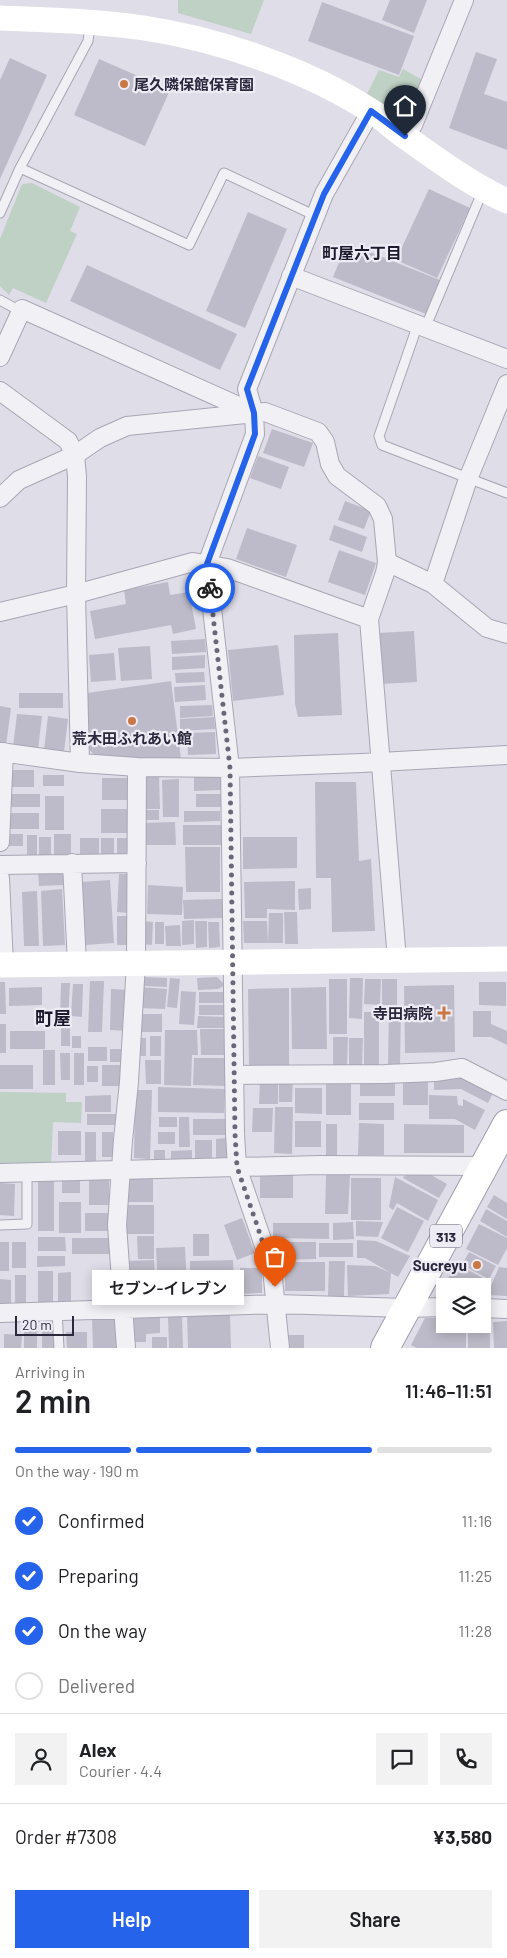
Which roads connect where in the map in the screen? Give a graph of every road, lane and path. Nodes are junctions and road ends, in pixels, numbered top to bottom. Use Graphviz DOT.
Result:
graph roads {
  1 [pos="464,0"];
  2 [pos="0,18"];
  3 [pos="90,22"];
  4 [pos="371,111"];
  5 [pos="405,136"];
  6 [pos="20,168"];
  7 [pos="483,189"];
  8 [pos="507,201"];
  9 [pos="0,213"];
  10 [pos="316,216"];
  11 [pos="292,276"];
  12 [pos="0,300"];
  13 [pos="20,312"];
  14 [pos="422,325"];
  15 [pos="0,357"];
  16 [pos="507,359"];
  17 [pos="507,384"];
  18 [pos="0,391"];
  19 [pos="254,413"];
  20 [pos="75,455"];
  21 [pos="468,479"];
  22 [pos="507,493"];
  23 [pos="0,498"];
  24 [pos="387,562"];
  25 [pos="207,564"];
  26 [pos="433,584"];
  27 [pos="76,594"];
  28 [pos="0,612"];
  29 [pos="369,619"];
  30 [pos="507,634"];
  31 [pos="2,752"];
  32 [pos="507,755"];
  33 [pos="380,762"];
  34 [pos="80,763"];
  35 [pos="137,767"];
  36 [pos="230,768"];
  37 [pos="0,842"];
  38 [pos="72,863"];
  39 [pos="137,863"];
  40 [pos="0,865"];
  41 [pos="0,878"];
  42 [pos="507,959"];
  43 [pos="397,960"];
  44 [pos="136,963"];
  45 [pos="233,963"];
  46 [pos="78,964"];
  47 [pos="2,965"];
  48 [pos="234,1075"];
  49 [pos="507,1091"];
  50 [pos="507,1124"];
  51 [pos="484,1166"];
  52 [pos="237,1167"];
  53 [pos="120,1170"];
  54 [pos="27,1172"];
  55 [pos="0,1173"];
  56 [pos="0,1225"];
  57 [pos="277,1304"];
  58 [pos="406,1308"];
  59 [pos="436,1308"];
  60 [pos="491,1308"];
  61 [pos="507,1309"];
  62 [pos="123,1310"];
  63 [pos="57,1311"];
  64 [pos="0,1313"];
  65 [pos="59,1348"];
  66 [pos="126,1348"];
  67 [pos="280,1348"];
  68 [pos="385,1348"];
  1 -- 5 [label="street"];
  2 -- 3 [label="street"];
  3 -- 4 [label="street"];
  3 -- 6 [label="lane"];
  4 -- 5 [label="street"];
  4 -- 10 [label="street"];
  5 -- 7 [label="street"];
  6 -- 9 [label="lane"];
  6 -- 10 [label="lane"];
  7 -- 8 [label="street"];
  7 -- 14 [label="lane"];
  10 -- 11 [label="street"];
  11 -- 14 [label="street"];
  11 -- 19 [label="street"];
  12 -- 13 [label="lane"];
  13 -- 15 [label="street"];
  13 -- 19 [label="street"];
  14 -- 16 [label="street"];
  14 -- 21 [label="lane"];
  17 -- 21 [label="street"];
  18 -- 20 [label="street"];
  19 -- 20 [label="street"];
  19 -- 24 [label="street"];
  19 -- 25 [label="street"];
  20 -- 23 [label="street"];
  20 -- 27 [label="street"];
  21 -- 22 [label="lane"];
  21 -- 26 [label="street"];
  24 -- 26 [label="street"];
  24 -- 29 [label="street"];
  25 -- 27 [label="street"];
  25 -- 29 [label="street"];
  25 -- 36 [label="street"];
  26 -- 30 [label="street"];
  27 -- 28 [label="street"];
  27 -- 34 [label="street"];
  29 -- 33 [label="street"];
  31 -- 34 [label="street"];
  31 -- 37 [label="street"];
  32 -- 33 [label="street"];
  33 -- 36 [label="street"];
  33 -- 43 [label="street"];
  34 -- 35 [label="street"];
  35 -- 36 [label="street"];
  35 -- 39 [label="street"];
  36 -- 45 [label="street"];
  38 -- 39 [label="street"];
  38 -- 40 [label="street"];
  38 -- 46 [label="street"];
  39 -- 44 [label="street"];
  41 -- 47 [label="street"];
  42 -- 43 [label="street"];
  43 -- 45 [label="street"];
  44 -- 45 [label="street"];
  44 -- 46 [label="street"];
  44 -- 53 [label="street"];
  45 -- 48 [label="street"];
  46 -- 47 [label="street"];
  48 -- 49 [label="street"];
  48 -- 52 [label="street"];
  50 -- 51 [label="main road, 313"];
  51 -- 52 [label="street"];
  51 -- 58 [label="main road, 313"];
  52 -- 53 [label="street"];
  52 -- 57 [label="street"];
  53 -- 54 [label="street"];
  53 -- 62 [label="street"];
  54 -- 55 [label="street"];
  54 -- 56 [label="lane"];
  57 -- 58 [label="street"];
  57 -- 62 [label="street"];
  57 -- 67 [label="street"];
  58 -- 59 [label="street"];
  58 -- 68 [label="main road, 313"];
  60 -- 61 [label="street"];
  62 -- 63 [label="street"];
  62 -- 66 [label="street"];
  63 -- 64 [label="street"];
  63 -- 65 [label="lane"];
}
